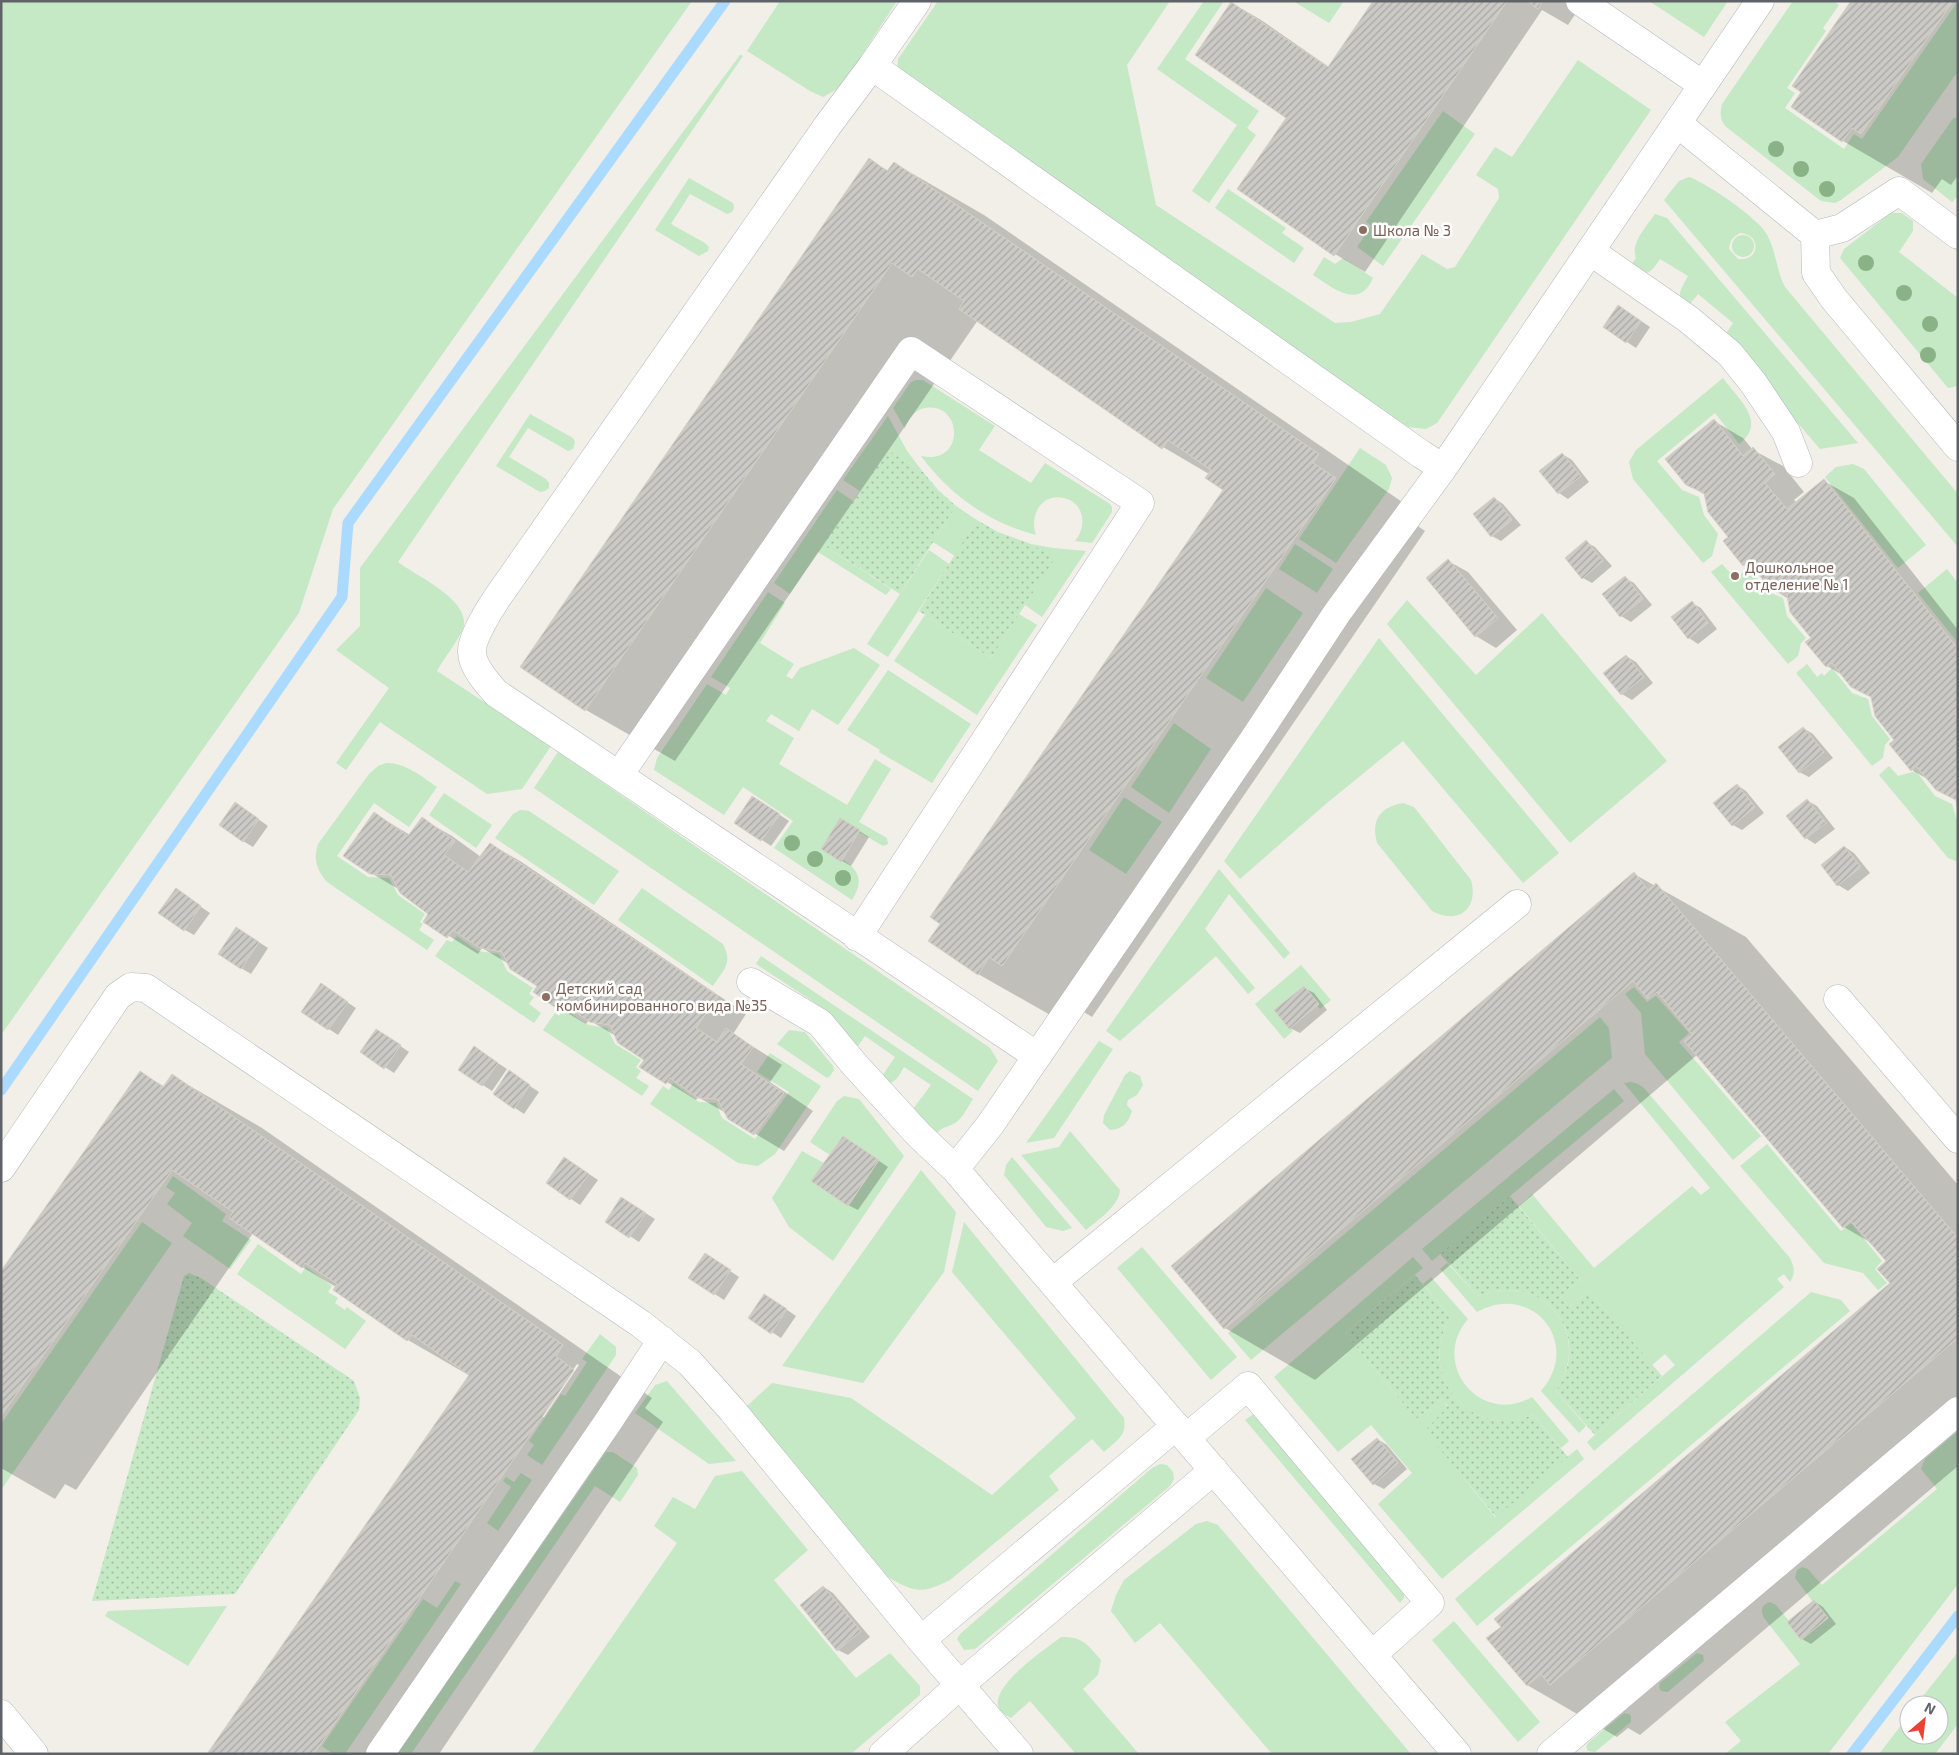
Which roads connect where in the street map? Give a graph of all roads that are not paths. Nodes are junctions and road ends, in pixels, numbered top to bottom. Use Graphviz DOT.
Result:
graph roads {
  1 [pos="917,1"];
  2 [pos="1580,1"];
  3 [pos="1760,1"];
  4 [pos="872,66"];
  5 [pos="1703,85"];
  6 [pos="1678,123"];
  7 [pos="1815,235"];
  8 [pos="1958,235"];
  9 [pos="1590,252"];
  10 [pos="1952,429"];
  11 [pos="1798,463"];
  12 [pos="1443,468"];
  13 [pos="619,775"];
  14 [pos="1517,904"];
  15 [pos="857,936"];
  16 [pos="751,982"];
  17 [pos="1838,999"];
  18 [pos="1037,1056"];
  19 [pos="1958,1139"];
  20 [pos="1,1168"];
  21 [pos="955,1169"];
  22 [pos="1052,1282"];
  23 [pos="662,1340"];
  24 [pos="1958,1411"];
  25 [pos="1181,1432"];
  26 [pos="1214,1470"];
  27 [pos="921,1640"];
  28 [pos="1372,1655"];
  29 [pos="960,1685"];
  30 [pos="1,1714"];
  31 [pos="34,1754"];
  32 [pos="380,1754"];
  33 [pos="883,1754"];
  34 [pos="1019,1754"];
  35 [pos="1457,1754"];
  36 [pos="1550,1754"];
  1 -- 4 [label="lane"];
  2 -- 5 [label="lane"];
  3 -- 5 [label="lane"];
  4 -- 12 [label="lane"];
  4 -- 13 [label="lane"];
  5 -- 6 [label="lane"];
  6 -- 7 [label="lane"];
  6 -- 9 [label="lane"];
  7 -- 8 [label="lane"];
  7 -- 10 [label="lane"];
  9 -- 11 [label="lane"];
  9 -- 12 [label="lane"];
  12 -- 18 [label="lane"];
  13 -- 15 [label="lane"];
  13 -- 15 [label="lane"];
  14 -- 22 [label="lane"];
  15 -- 18 [label="lane"];
  16 -- 21 [label="lane"];
  17 -- 19 [label="lane"];
  18 -- 21 [label="lane"];
  20 -- 23 [label="lane"];
  21 -- 22 [label="lane"];
  22 -- 25 [label="lane"];
  23 -- 27 [label="lane"];
  23 -- 32 [label="lane"];
  24 -- 36 [label="lane"];
  25 -- 26 [label="lane"];
  25 -- 27 [label="lane"];
  25 -- 28 [label="lane"];
  26 -- 28 [label="lane"];
  26 -- 29 [label="lane"];
  27 -- 29 [label="lane"];
  28 -- 35 [label="lane"];
  29 -- 33 [label="lane"];
  29 -- 34 [label="lane"];
  30 -- 31 [label="lane"];
}
